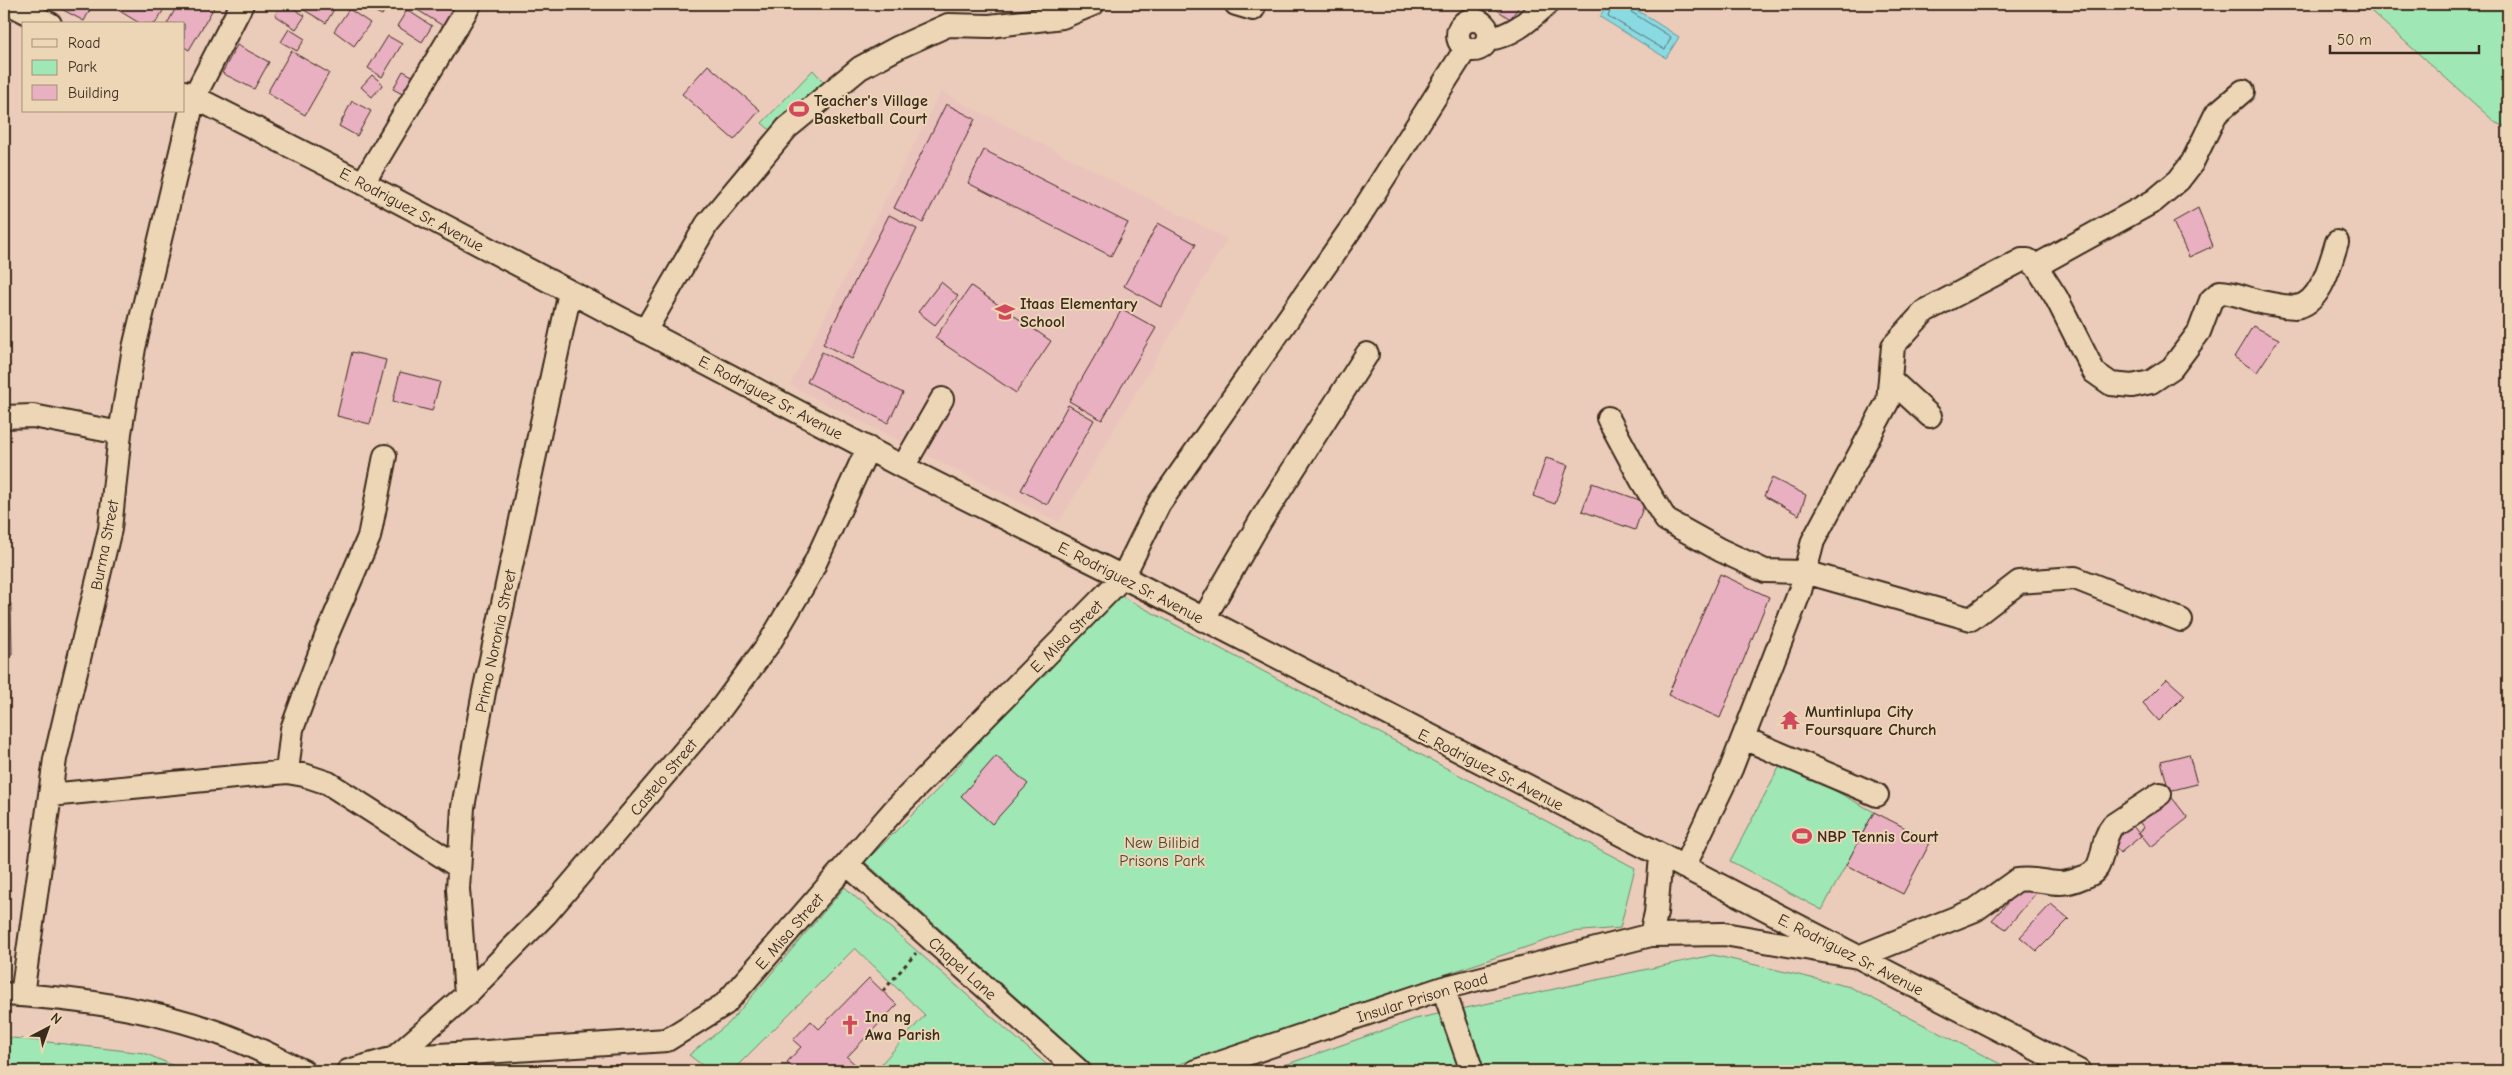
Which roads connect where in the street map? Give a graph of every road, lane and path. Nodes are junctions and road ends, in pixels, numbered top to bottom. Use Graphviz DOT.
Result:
graph roads {
  1 [pos="10,4"];
  2 [pos="242,4"];
  3 [pos="470,4"];
  4 [pos="1093,4"];
  5 [pos="1547,4"];
  6 [pos="1461,13"];
  7 [pos="46,22"];
  8 [pos="1489,39"];
  9 [pos="1465,50"];
  10 [pos="2243,91"];
  11 [pos="189,94"];
  12 [pos="363,183"];
  13 [pos="2337,242"];
  14 [pos="2036,266"];
  15 [pos="570,292"];
  16 [pos="645,331"];
  17 [pos="1366,354"];
  18 [pos="1890,379"];
  19 [pos="942,399"];
  20 [pos="1930,416"];
  21 [pos="4,417"];
  22 [pos="1608,418"];
  23 [pos="120,433"];
  24 [pos="868,448"];
  25 [pos="385,456"];
  26 [pos="903,467"];
  27 [pos="1805,572"];
  28 [pos="1123,577"];
  29 [pos="1203,620"];
  30 [pos="2181,620"];
  31 [pos="1743,738"];
  32 [pos="287,772"];
  33 [pos="2160,794"];
  34 [pos="50,795"];
  35 [pos="1876,795"];
  36 [pos="1661,857"];
  37 [pos="847,864"];
  38 [pos="459,867"];
  39 [pos="1684,867"];
  40 [pos="1651,935"];
  41 [pos="929,937"];
  42 [pos="1858,957"];
  43 [pos="1443,988"];
  44 [pos="883,991"];
  45 [pos="13,994"];
  46 [pos="466,995"];
  47 [pos="394,1058"];
  48 [pos="303,1071"];
  49 [pos="348,1071"];
  50 [pos="1079,1071"];
  51 [pos="1196,1071"];
  52 [pos="1472,1071"];
  53 [pos="2080,1071"];
  1 -- 7 [label="street"];
  2 -- 11 [label="street, Burma Street"];
  3 -- 12 [label="street"];
  4 -- 16 [label="street"];
  5 -- 8 [label="street"];
  6 -- 8 [label="street"];
  6 -- 9 [label="street"];
  8 -- 9 [label="street"];
  9 -- 28 [label="street, E. Misa Street"];
  10 -- 14 [label="street"];
  11 -- 12 [label="street, E. Rodriguez Sr. Avenue"];
  11 -- 23 [label="street, Burma Street"];
  12 -- 15 [label="street, E. Rodriguez Sr. Avenue"];
  13 -- 14 [label="street"];
  14 -- 18 [label="street"];
  15 -- 16 [label="street, E. Rodriguez Sr. Avenue"];
  15 -- 38 [label="street, Primo Noronia Street"];
  16 -- 24 [label="street, E. Rodriguez Sr. Avenue"];
  17 -- 29 [label="street"];
  18 -- 20 [label="street"];
  18 -- 27 [label="street"];
  19 -- 26 [label="street"];
  21 -- 23 [label="street"];
  22 -- 27 [label="street"];
  23 -- 34 [label="street, Burma Street"];
  24 -- 26 [label="street, E. Rodriguez Sr. Avenue"];
  24 -- 46 [label="street, Castelo Street"];
  25 -- 32 [label="street"];
  26 -- 28 [label="street, E. Rodriguez Sr. Avenue"];
  27 -- 30 [label="street"];
  27 -- 31 [label="street"];
  28 -- 29 [label="street, E. Rodriguez Sr. Avenue"];
  28 -- 37 [label="street, E. Misa Street"];
  29 -- 36 [label="street, E. Rodriguez Sr. Avenue"];
  31 -- 35 [label="street"];
  31 -- 39 [label="street"];
  32 -- 34 [label="street"];
  32 -- 38 [label="street"];
  33 -- 42 [label="street"];
  34 -- 45 [label="street, Burma Street"];
  36 -- 39 [label="street, E. Rodriguez Sr. Avenue"];
  36 -- 40 [label="street"];
  37 -- 41 [label="street, Chapel Lane"];
  37 -- 47 [label="street, E. Misa Street"];
  38 -- 46 [label="street, Primo Noronia Street"];
  39 -- 42 [label="street, E. Rodriguez Sr. Avenue"];
  40 -- 42 [label="street, Insular Prison Road"];
  40 -- 43 [label="street, Insular Prison Road"];
  41 -- 44 [label="path"];
  41 -- 50 [label="street, Chapel Lane"];
  42 -- 53 [label="street, E. Rodriguez Sr. Avenue"];
  43 -- 51 [label="street, Insular Prison Road"];
  43 -- 52 [label="street"];
  45 -- 48 [label="street"];
  46 -- 47 [label="street, Castelo Street"];
  47 -- 49 [label="street, E. Misa Street"];
}
